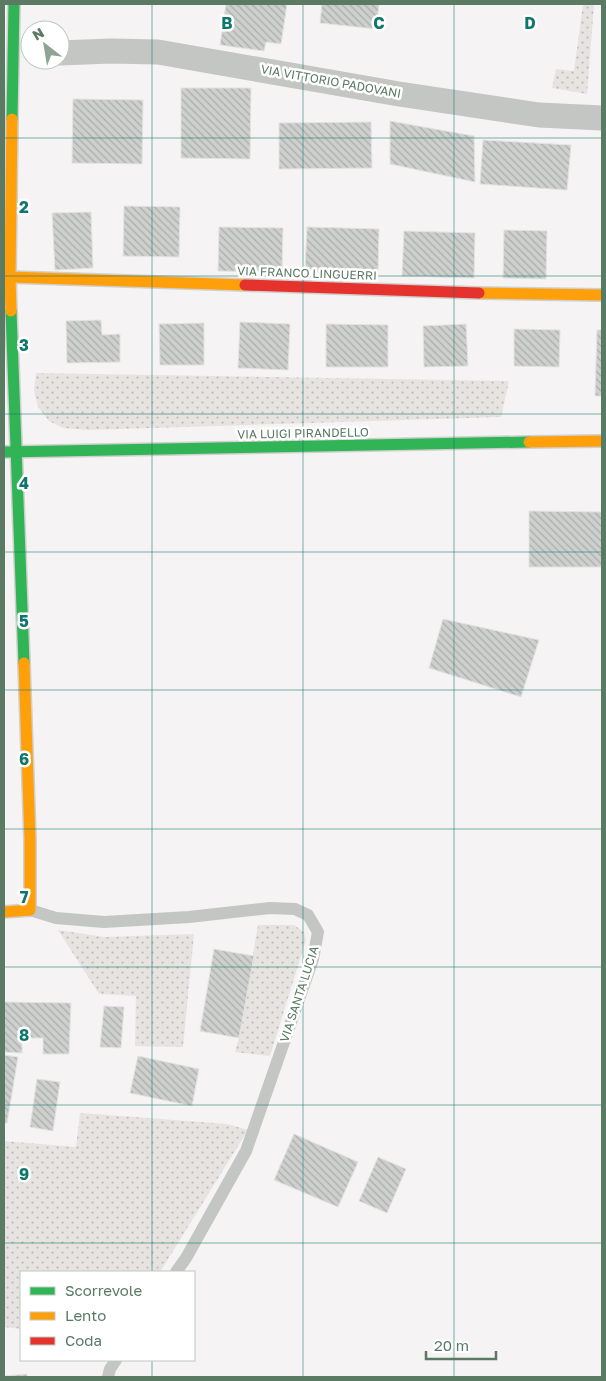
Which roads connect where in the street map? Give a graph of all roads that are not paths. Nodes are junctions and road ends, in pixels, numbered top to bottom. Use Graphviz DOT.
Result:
graph roads {
  1 [pos="14,4"];
  2 [pos="70,53"];
  3 [pos="16,54"];
  4 [pos="602,118"];
  5 [pos="10,277"];
  6 [pos="602,295"];
  7 [pos="602,441"];
  8 [pos="4,452"];
  9 [pos="16,452"];
  10 [pos="30,910"];
  11 [pos="4,912"];
  12 [pos="177,1271"];
  13 [pos="115,1361"];
  14 [pos="108,1377"];
  1 -- 3 [label="street"];
  2 -- 4 [label="street, VIA VITTORIO PADOVANI"];
  3 -- 5 [label="street"];
  5 -- 6 [label="street, VIA FRANCO LINGUERRI"];
  5 -- 9 [label="street"];
  7 -- 9 [label="street, VIA LUIGI PIRANDELLO"];
  8 -- 9 [label="street, VIA LUIGI PIRANDELLO"];
  9 -- 10 [label="street"];
  10 -- 11 [label="street, VIA SANTA LUCIA"];
  10 -- 12 [label="lane, VIA SANTA LUCIA"];
  13 -- 14 [label="lane"];
}
